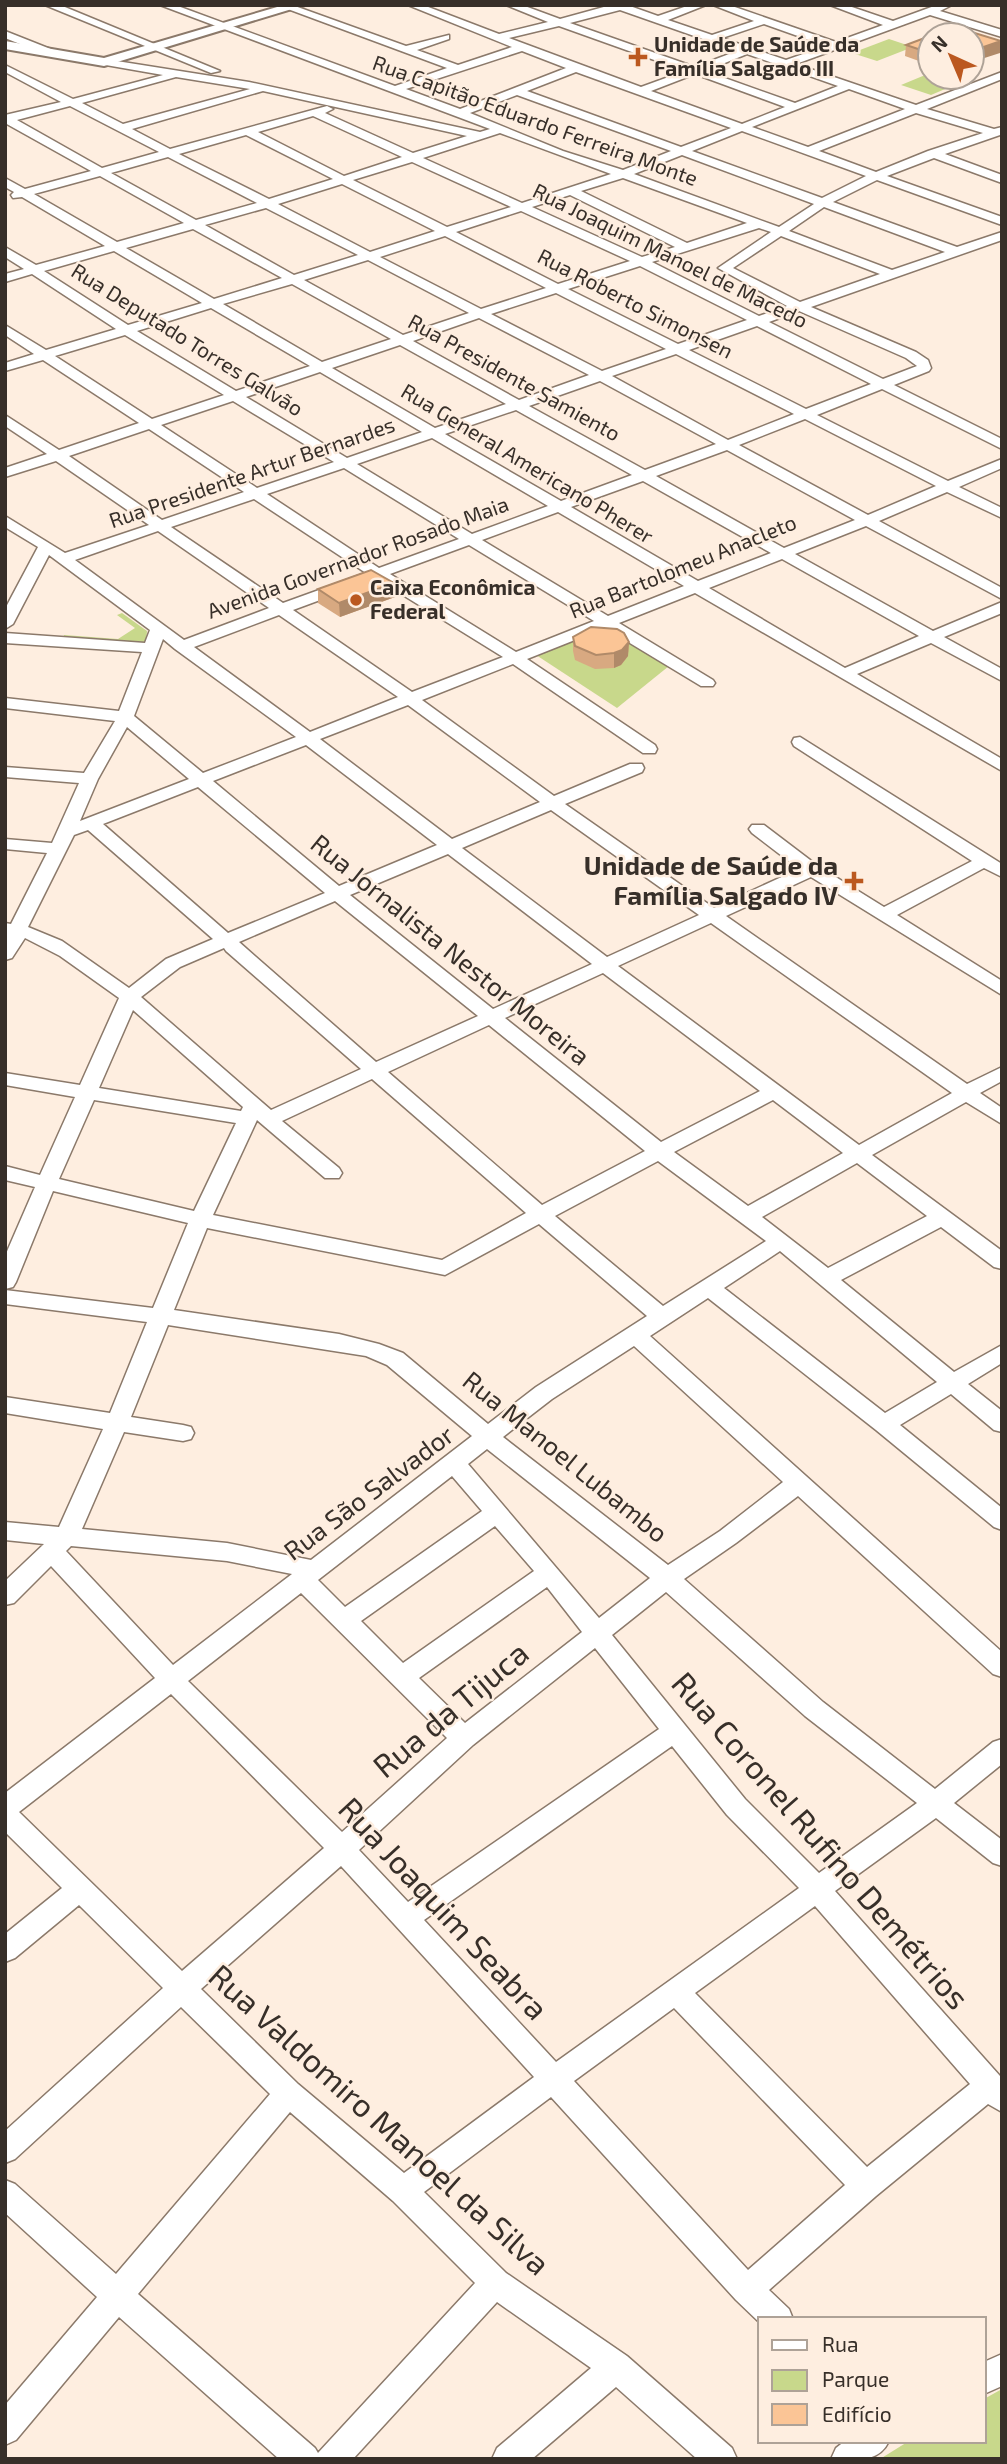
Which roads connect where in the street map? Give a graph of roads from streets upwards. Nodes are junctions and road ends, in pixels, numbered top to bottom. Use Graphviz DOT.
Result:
graph roads {
  1 [pos="50,5"];
  2 [pos="165,5"];
  3 [pos="413,5"];
  4 [pos="511,5"];
  5 [pos="701,5"];
  6 [pos="718,5"];
  7 [pos="835,5"];
  8 [pos="947,5"];
  9 [pos="290,6"];
  10 [pos="618,6"];
  11 [pos="929,11"];
  12 [pos="657,20"];
  13 [pos="763,21"];
  14 [pos="557,22"];
  15 [pos="892,25"];
  16 [pos="223,27"];
  17 [pos="999,32"];
  18 [pos="5,34"];
  19 [pos="445,37"];
  20 [pos="496,38"];
  21 [pos="710,38"];
  22 [pos="835,45"];
  23 [pos="5,46"];
  24 [pos="155,47"];
  25 [pos="523,47"];
  26 [pos="409,49"];
  27 [pos="746,51"];
  28 [pos="49,52"];
  29 [pos="104,62"];
  30 [pos="786,64"];
  31 [pos="5,68"];
  32 [pos="576,68"];
  33 [pos="459,69"];
  34 [pos="693,72"];
  35 [pos="179,74"];
  36 [pos="1002,75"];
  37 [pos="249,85"];
  38 [pos="848,86"];
  39 [pos="264,88"];
  40 [pos="393,90"];
  41 [pos="517,91"];
  42 [pos="639,92"];
  43 [pos="73,103"];
  44 [pos="340,105"];
  45 [pos="794,106"];
  46 [pos="916,110"];
  47 [pos="315,113"];
  48 [pos="460,113"];
  49 [pos="6,119"];
  50 [pos="742,127"];
  51 [pos="122,128"];
  52 [pos="502,129"];
  53 [pos="249,132"];
  54 [pos="999,133"];
  55 [pos="482,136"];
  56 [pos="681,151"];
  57 [pos="809,152"];
  58 [pos="170,153"];
  59 [pos="559,153"];
  60 [pos="932,153"];
  61 [pos="417,158"];
  62 [pos="103,172"];
  63 [pos="622,174"];
  64 [pos="877,176"];
  65 [pos="1002,179"];
  66 [pos="344,180"];
  67 [pos="5,182"];
  68 [pos="571,191"];
  69 [pos="25,193"];
  70 [pos="5,198"];
  71 [pos="270,203"];
  72 [pos="823,203"];
  73 [pos="521,207"];
  74 [pos="1002,221"];
  75 [pos="193,224"];
  76 [pos="758,224"];
  77 [pos="447,232"];
  78 [pos="782,233"];
  79 [pos="1002,236"];
  80 [pos="113,247"];
  81 [pos="686,247"];
  82 [pos="5,251"];
  83 [pos="955,251"];
  84 [pos="370,255"];
  85 [pos="642,262"];
  86 [pos="34,269"];
  87 [pos="891,274"];
  88 [pos="5,278"];
  89 [pos="293,279"];
  90 [pos="557,288"];
  91 [pos="213,304"];
  92 [pos="799,306"];
  93 [pos="482,313"];
  94 [pos="760,321"];
  95 [pos="5,329"];
  96 [pos="126,330"];
  97 [pos="404,340"];
  98 [pos="679,348"];
  99 [pos="44,355"];
  100 [pos="5,367"];
  101 [pos="321,367"];
  102 [pos="601,376"];
  103 [pos="884,386"];
  104 [pos="234,395"];
  105 [pos="520,404"];
  106 [pos="806,414"];
  107 [pos="5,419"];
  108 [pos="149,424"];
  109 [pos="434,433"];
  110 [pos="727,445"];
  111 [pos="1002,445"];
  112 [pos="57,455"];
  113 [pos="346,463"];
  114 [pos="1002,463"];
  115 [pos="5,473"];
  116 [pos="644,475"];
  117 [pos="947,486"];
  118 [pos="258,494"];
  119 [pos="558,506"];
  120 [pos="1002,514"];
  121 [pos="5,520"];
  122 [pos="869,520"];
  123 [pos="161,526"];
  124 [pos="470,539"];
  125 [pos="46,546"];
  126 [pos="779,553"];
  127 [pos="62,559"];
  128 [pos="376,573"];
  129 [pos="695,587"];
  130 [pos="1002,594"];
  131 [pos="1002,607"];
  132 [pos="279,609"];
  133 [pos="609,622"];
  134 [pos="5,624"];
  135 [pos="158,630"];
  136 [pos="934,636"];
  137 [pos="5,638"];
  138 [pos="181,646"];
  139 [pos="152,648"];
  140 [pos="514,657"];
  141 [pos="844,674"];
  142 [pos="1002,676"];
  143 [pos="706,683"];
  144 [pos="411,699"];
  145 [pos="5,703"];
  146 [pos="125,717"];
  147 [pos="309,739"];
  148 [pos="800,742"];
  149 [pos="649,749"];
  150 [pos="1002,766"];
  151 [pos="636,768"];
  152 [pos="5,772"];
  153 [pos="89,779"];
  154 [pos="202,780"];
  155 [pos="553,804"];
  156 [pos="91,823"];
  157 [pos="758,829"];
  158 [pos="67,832"];
  159 [pos="5,844"];
  160 [pos="448,845"];
  161 [pos="57,849"];
  162 [pos="985,861"];
  163 [pos="812,870"];
  164 [pos="1002,872"];
  165 [pos="336,894"];
  166 [pos="711,915"];
  167 [pos="884,915"];
  168 [pos="11,929"];
  169 [pos="226,939"];
  170 [pos="5,954"];
  171 [pos="605,965"];
  172 [pos="1002,989"];
  173 [pos="130,996"];
  174 [pos="493,1017"];
  175 [pos="376,1070"];
  176 [pos="1002,1073"];
  177 [pos="5,1079"];
  178 [pos="88,1091"];
  179 [pos="775,1091"];
  180 [pos="967,1093"];
  181 [pos="257,1114"];
  182 [pos="1002,1118"];
  183 [pos="660,1152"];
  184 [pos="860,1154"];
  185 [pos="5,1173"];
  186 [pos="332,1173"];
  187 [pos="47,1182"];
  188 [pos="539,1215"];
  189 [pos="748,1215"];
  190 [pos="942,1217"];
  191 [pos="200,1220"];
  192 [pos="781,1241"];
  193 [pos="1002,1262"];
  194 [pos="827,1278"];
  195 [pos="5,1282"];
  196 [pos="708,1287"];
  197 [pos="5,1297"];
  198 [pos="160,1316"];
  199 [pos="661,1316"];
  200 [pos="634,1334"];
  201 [pos="1002,1353"];
  202 [pos="951,1382"];
  203 [pos="5,1405"];
  204 [pos="118,1421"];
  205 [pos="884,1424"];
  206 [pos="1002,1424"];
  207 [pos="183,1433"];
  208 [pos="488,1437"];
  209 [pos="455,1464"];
  210 [pos="799,1482"];
  211 [pos="496,1513"];
  212 [pos="1002,1521"];
  213 [pos="5,1531"];
  214 [pos="59,1544"];
  215 [pos="550,1573"];
  216 [pos="307,1574"];
  217 [pos="667,1578"];
  218 [pos="5,1596"];
  219 [pos="343,1621"];
  220 [pos="597,1633"];
  221 [pos="1002,1667"];
  222 [pos="402,1677"];
  223 [pos="172,1679"];
  224 [pos="676,1730"];
  225 [pos="464,1738"];
  226 [pos="1002,1749"];
  227 [pos="934,1805"];
  228 [pos="5,1808"];
  229 [pos="5,1815"];
  230 [pos="342,1849"];
  231 [pos="1002,1855"];
  232 [pos="816,1888"];
  233 [pos="80,1889"];
  234 [pos="406,1918"];
  235 [pos="5,1950"];
  236 [pos="183,1989"];
  237 [pos="675,1991"];
  238 [pos="555,2080"];
  239 [pos="996,2092"];
  240 [pos="288,2093"];
  241 [pos="5,2150"];
  242 [pos="866,2186"];
  243 [pos="403,2191"];
  244 [pos="5,2194"];
  245 [pos="495,2283"];
  246 [pos="747,2290"];
  247 [pos="118,2294"];
  248 [pos="776,2317"];
  249 [pos="616,2367"];
  250 [pos="1002,2369"];
  251 [pos="986,2378"];
  252 [pos="5,2429"];
  253 [pos="870,2443"];
  254 [pos="304,2459"];
  255 [pos="331,2459"];
  256 [pos="508,2459"];
  257 [pos="721,2459"];
  258 [pos="847,2459"];
  1 -- 24 [label="street"];
  2 -- 16 [label="street, Rua Capitão Eduardo Ferreira Monte"];
  3 -- 20 [label="street"];
  4 -- 14 [label="street"];
  5 -- 12 [label="street"];
  6 -- 13 [label="street"];
  7 -- 15 [label="street"];
  8 -- 11 [label="street"];
  9 -- 16 [label="street"];
  9 -- 26 [label="street"];
  10 -- 12 [label="street"];
  10 -- 14 [label="street"];
  11 -- 15 [label="street"];
  11 -- 17 [label="street"];
  12 -- 21 [label="street"];
  13 -- 21 [label="street"];
  13 -- 22 [label="street"];
  14 -- 20 [label="street"];
  14 -- 34 [label="street"];
  15 -- 22 [label="street"];
  16 -- 24 [label="street"];
  16 -- 40 [label="street, Rua Capitão Eduardo Ferreira Monte"];
  18 -- 28 [label="street"];
  19 -- 26 [label="street"];
  20 -- 25 [label="street"];
  21 -- 27 [label="street"];
  22 -- 30 [label="street"];
  23 -- 28 [label="street"];
  24 -- 29 [label="street"];
  24 -- 37 [label="street"];
  25 -- 32 [label="street"];
  25 -- 33 [label="street"];
  26 -- 33 [label="street"];
  27 -- 30 [label="street"];
  27 -- 34 [label="street"];
  28 -- 29 [label="street"];
  29 -- 35 [label="street"];
  30 -- 38 [label="street"];
  31 -- 43 [label="street"];
  32 -- 41 [label="street"];
  32 -- 42 [label="street"];
  33 -- 40 [label="street"];
  34 -- 42 [label="street"];
  34 -- 45 [label="street"];
  35 -- 37 [label="street"];
  35 -- 43 [label="street"];
  36 -- 46 [label="street"];
  37 -- 39 [label="street"];
  38 -- 45 [label="street"];
  38 -- 46 [label="street"];
  39 -- 44 [label="street"];
  39 -- 51 [label="street"];
  40 -- 48 [label="street, Rua Capitão Eduardo Ferreira Monte"];
  41 -- 48 [label="street"];
  41 -- 56 [label="street"];
  42 -- 50 [label="street"];
  43 -- 49 [label="street"];
  43 -- 51 [label="street"];
  44 -- 47 [label="street"];
  44 -- 55 [label="street"];
  45 -- 50 [label="street"];
  46 -- 54 [label="street"];
  46 -- 57 [label="street"];
  47 -- 53 [label="street"];
  47 -- 61 [label="street, Rua Joaquim Manoel de Macedo"];
  48 -- 52 [label="street, Rua Capitão Eduardo Ferreira Monte"];
  49 -- 62 [label="street, Rua Presidente Samiento"];
  50 -- 56 [label="street"];
  50 -- 57 [label="street"];
  51 -- 58 [label="street"];
  52 -- 55 [label="street"];
  52 -- 59 [label="street, Rua Capitão Eduardo Ferreira Monte"];
  53 -- 58 [label="street"];
  53 -- 66 [label="street, Rua Roberto Simonsen"];
  54 -- 60 [label="street"];
  55 -- 59 [label="street"];
  55 -- 61 [label="street"];
  56 -- 63 [label="street"];
  56 -- 72 [label="street"];
  57 -- 64 [label="street"];
  58 -- 62 [label="street"];
  58 -- 71 [label="street"];
  59 -- 63 [label="street, Rua Capitão Eduardo Ferreira Monte"];
  60 -- 64 [label="street"];
  60 -- 65 [label="street"];
  61 -- 66 [label="street"];
  61 -- 73 [label="street, Rua Joaquim Manoel de Macedo"];
  62 -- 69 [label="street"];
  62 -- 75 [label="street, Rua Presidente Samiento"];
  63 -- 68 [label="street"];
  63 -- 76 [label="street, Rua Capitão Eduardo Ferreira Monte"];
  64 -- 72 [label="street"];
  64 -- 74 [label="street"];
  66 -- 71 [label="street"];
  66 -- 77 [label="street, Rua Roberto Simonsen"];
  67 -- 69 [label="street, Rua General Americano Pherer"];
  68 -- 73 [label="street"];
  68 -- 81 [label="street"];
  69 -- 70 [label="street"];
  69 -- 80 [label="street, Rua General Americano Pherer"];
  71 -- 75 [label="street"];
  71 -- 84 [label="street"];
  72 -- 78 [label="street"];
  72 -- 83 [label="street"];
  73 -- 77 [label="street"];
  73 -- 85 [label="street, Rua Joaquim Manoel de Macedo"];
  75 -- 80 [label="street"];
  75 -- 89 [label="street, Rua Presidente Samiento"];
  76 -- 78 [label="street, Rua Capitão Eduardo Ferreira Monte"];
  76 -- 81 [label="street"];
  77 -- 84 [label="street"];
  77 -- 90 [label="street, Rua Roberto Simonsen"];
  78 -- 87 [label="street, Rua Capitão Eduardo Ferreira Monte"];
  78 -- 92 [label="street"];
  79 -- 83 [label="street, Rua Presidente Artur Bernardes"];
  80 -- 86 [label="street"];
  80 -- 91 [label="street, Rua General Americano Pherer"];
  81 -- 85 [label="street"];
  82 -- 86 [label="street, Rua Deputado Torres Galvão"];
  83 -- 87 [label="street, Rua Presidente Artur Bernardes"];
  84 -- 89 [label="street"];
  84 -- 93 [label="street"];
  85 -- 90 [label="street"];
  85 -- 94 [label="street, Rua Joaquim Manoel de Macedo"];
  86 -- 88 [label="street"];
  86 -- 96 [label="street, Rua Deputado Torres Galvão"];
  87 -- 92 [label="street, Rua Presidente Artur Bernardes"];
  89 -- 91 [label="street"];
  89 -- 97 [label="street, Rua Presidente Samiento"];
  90 -- 93 [label="street"];
  90 -- 98 [label="street, Rua Roberto Simonsen"];
  91 -- 96 [label="street"];
  91 -- 101 [label="street, Rua General Americano Pherer"];
  92 -- 94 [label="street, Rua Presidente Artur Bernardes"];
  92 -- 103 [label="street, Avenida Governador Rosado Maia"];
  93 -- 97 [label="street"];
  93 -- 102 [label="street"];
  94 -- 98 [label="street, Rua Presidente Artur Bernardes"];
  94 -- 103 [label="street, Rua Joaquim Manoel de Macedo"];
  95 -- 99 [label="street"];
  96 -- 99 [label="street"];
  96 -- 104 [label="street, Rua Deputado Torres Galvão"];
  97 -- 101 [label="street"];
  97 -- 105 [label="street, Rua Presidente Samiento"];
  98 -- 102 [label="street, Rua Presidente Artur Bernardes"];
  98 -- 106 [label="street, Rua Roberto Simonsen"];
  99 -- 100 [label="street"];
  99 -- 108 [label="street"];
  101 -- 104 [label="street"];
  101 -- 109 [label="street, Rua General Americano Pherer"];
  102 -- 105 [label="street, Rua Presidente Artur Bernardes"];
  102 -- 110 [label="street"];
  103 -- 106 [label="street, Avenida Governador Rosado Maia"];
  103 -- 111 [label="street, Rua Joaquim Manoel de Macedo"];
  104 -- 108 [label="street"];
  104 -- 113 [label="street, Rua Deputado Torres Galvão"];
  105 -- 109 [label="street, Rua Presidente Artur Bernardes"];
  105 -- 116 [label="street, Rua Presidente Samiento"];
  106 -- 110 [label="street, Avenida Governador Rosado Maia"];
  106 -- 117 [label="street, Rua Roberto Simonsen"];
  107 -- 112 [label="street"];
  108 -- 112 [label="street"];
  108 -- 118 [label="street"];
  109 -- 113 [label="street, Rua Presidente Artur Bernardes"];
  109 -- 119 [label="street, Rua General Americano Pherer"];
  110 -- 116 [label="street, Avenida Governador Rosado Maia"];
  110 -- 122 [label="street"];
  112 -- 115 [label="street"];
  112 -- 123 [label="street"];
  113 -- 118 [label="street, Rua Presidente Artur Bernardes"];
  113 -- 124 [label="street, Rua Deputado Torres Galvão"];
  114 -- 117 [label="street, Rua Bartolomeu Anacleto"];
  116 -- 119 [label="street, Avenida Governador Rosado Maia"];
  116 -- 126 [label="street, Rua Presidente Samiento"];
  117 -- 120 [label="street, Rua Roberto Simonsen"];
  117 -- 122 [label="street, Rua Bartolomeu Anacleto"];
  118 -- 123 [label="street, Rua Presidente Artur Bernardes"];
  118 -- 128 [label="street"];
  119 -- 124 [label="street, Avenida Governador Rosado Maia"];
  119 -- 129 [label="street, Rua General Americano Pherer"];
  121 -- 125 [label="street"];
  122 -- 126 [label="street, Rua Bartolomeu Anacleto"];
  122 -- 130 [label="street"];
  123 -- 127 [label="street, Rua Presidente Artur Bernardes"];
  123 -- 132 [label="street"];
  124 -- 128 [label="street, Avenida Governador Rosado Maia"];
  124 -- 133 [label="street, Rua Deputado Torres Galvão"];
  125 -- 127 [label="street"];
  125 -- 134 [label="street"];
  126 -- 129 [label="street, Rua Bartolomeu Anacleto"];
  126 -- 136 [label="street, Rua Presidente Samiento"];
  127 -- 135 [label="street"];
  128 -- 132 [label="street, Avenida Governador Rosado Maia"];
  128 -- 140 [label="street"];
  129 -- 133 [label="street, Rua Bartolomeu Anacleto"];
  129 -- 141 [label="street, Rua General Americano Pherer"];
  131 -- 136 [label="street"];
  132 -- 138 [label="street, Avenida Governador Rosado Maia"];
  132 -- 144 [label="street"];
  133 -- 140 [label="street, Rua Bartolomeu Anacleto"];
  133 -- 143 [label="street, Rua Deputado Torres Galvão"];
  135 -- 138 [label="street"];
  135 -- 139 [label="street"];
  136 -- 141 [label="street"];
  136 -- 142 [label="street, Rua Presidente Samiento"];
  137 -- 139 [label="street"];
  138 -- 147 [label="street"];
  139 -- 146 [label="street"];
  140 -- 144 [label="street, Rua Bartolomeu Anacleto"];
  140 -- 149 [label="street"];
  141 -- 150 [label="street, Rua General Americano Pherer"];
  144 -- 147 [label="street, Rua Bartolomeu Anacleto"];
  144 -- 155 [label="street"];
  145 -- 146 [label="street"];
  146 -- 153 [label="street"];
  146 -- 154 [label="street, Rua Jornalista Nestor Moreira"];
  147 -- 154 [label="street, Rua Bartolomeu Anacleto"];
  147 -- 160 [label="street"];
  148 -- 162 [label="street"];
  151 -- 155 [label="street"];
  152 -- 153 [label="street"];
  153 -- 158 [label="street"];
  154 -- 156 [label="street, Rua Bartolomeu Anacleto"];
  154 -- 165 [label="street, Rua Jornalista Nestor Moreira"];
  155 -- 160 [label="street"];
  155 -- 166 [label="street"];
  156 -- 158 [label="street, Rua Bartolomeu Anacleto"];
  156 -- 169 [label="street"];
  157 -- 163 [label="street"];
  158 -- 161 [label="street"];
  159 -- 161 [label="street"];
  160 -- 165 [label="street"];
  160 -- 171 [label="street"];
  161 -- 168 [label="street"];
  162 -- 164 [label="street"];
  162 -- 167 [label="street"];
  163 -- 166 [label="street"];
  163 -- 167 [label="street"];
  165 -- 169 [label="street"];
  165 -- 174 [label="street, Rua Jornalista Nestor Moreira"];
  166 -- 171 [label="street"];
  166 -- 180 [label="street"];
  167 -- 172 [label="street"];
  168 -- 170 [label="street"];
  168 -- 173 [label="street"];
  169 -- 173 [label="street"];
  169 -- 175 [label="street"];
  171 -- 174 [label="street"];
  171 -- 179 [label="street"];
  173 -- 178 [label="street"];
  173 -- 181 [label="street"];
  174 -- 175 [label="street"];
  174 -- 183 [label="street, Rua Jornalista Nestor Moreira"];
  175 -- 181 [label="street"];
  175 -- 188 [label="street"];
  176 -- 180 [label="street"];
  177 -- 178 [label="street"];
  178 -- 181 [label="street"];
  178 -- 187 [label="street"];
  179 -- 183 [label="street"];
  179 -- 184 [label="street"];
  180 -- 182 [label="street"];
  180 -- 184 [label="street"];
  181 -- 186 [label="street"];
  181 -- 191 [label="street"];
  183 -- 188 [label="street"];
  183 -- 189 [label="street, Rua Jornalista Nestor Moreira"];
  184 -- 189 [label="street"];
  184 -- 190 [label="street"];
  185 -- 187 [label="street"];
  187 -- 191 [label="street"];
  187 -- 195 [label="street"];
  188 -- 191 [label="street"];
  188 -- 199 [label="street"];
  189 -- 192 [label="street, Rua Jornalista Nestor Moreira"];
  190 -- 193 [label="street"];
  190 -- 194 [label="street"];
  191 -- 198 [label="street"];
  192 -- 194 [label="street, Rua Jornalista Nestor Moreira"];
  192 -- 196 [label="street, Rua São Salvador"];
  194 -- 202 [label="street, Rua Jornalista Nestor Moreira"];
  196 -- 199 [label="street, Rua São Salvador"];
  196 -- 205 [label="street"];
  197 -- 198 [label="street, Rua Manoel Lubambo"];
  198 -- 204 [label="street"];
  198 -- 208 [label="street, Rua Manoel Lubambo"];
  199 -- 200 [label="street, Rua São Salvador"];
  200 -- 208 [label="street, Rua São Salvador"];
  200 -- 210 [label="street"];
  201 -- 202 [label="street"];
  202 -- 205 [label="street"];
  202 -- 206 [label="street, Rua Jornalista Nestor Moreira"];
  203 -- 204 [label="street"];
  204 -- 207 [label="street"];
  204 -- 214 [label="street"];
  205 -- 212 [label="street"];
  208 -- 209 [label="street, Rua São Salvador"];
  208 -- 217 [label="street, Rua Manoel Lubambo"];
  209 -- 211 [label="street, Rua Coronel Rufino Demétrios"];
  209 -- 216 [label="street, Rua São Salvador"];
  210 -- 217 [label="street, Rua da Tijuca"];
  210 -- 221 [label="street"];
  211 -- 215 [label="street, Rua Coronel Rufino Demétrios"];
  211 -- 219 [label="street"];
  213 -- 214 [label="street"];
  214 -- 216 [label="street"];
  214 -- 218 [label="street"];
  214 -- 223 [label="street, Rua Joaquim Seabra"];
  215 -- 220 [label="street, Rua Coronel Rufino Demétrios"];
  215 -- 222 [label="street"];
  216 -- 219 [label="street"];
  216 -- 223 [label="street, Rua São Salvador"];
  217 -- 220 [label="street, Rua da Tijuca"];
  217 -- 227 [label="street, Rua Manoel Lubambo"];
  219 -- 222 [label="street"];
  220 -- 224 [label="street, Rua Coronel Rufino Demétrios"];
  220 -- 225 [label="street, Rua da Tijuca"];
  222 -- 225 [label="street"];
  223 -- 228 [label="street, Rua São Salvador"];
  223 -- 230 [label="street, Rua Joaquim Seabra"];
  224 -- 232 [label="street, Rua Coronel Rufino Demétrios"];
  224 -- 234 [label="street"];
  225 -- 230 [label="street, Rua da Tijuca"];
  226 -- 227 [label="street"];
  227 -- 231 [label="street, Rua Manoel Lubambo"];
  227 -- 232 [label="street"];
  229 -- 233 [label="street, Rua Valdomiro Manoel da Silva"];
  230 -- 234 [label="street, Rua Joaquim Seabra"];
  230 -- 236 [label="street, Rua da Tijuca"];
  232 -- 237 [label="street"];
  232 -- 239 [label="street, Rua Coronel Rufino Demétrios"];
  233 -- 235 [label="street"];
  233 -- 236 [label="street, Rua Valdomiro Manoel da Silva"];
  234 -- 238 [label="street, Rua Joaquim Seabra"];
  236 -- 240 [label="street, Rua Valdomiro Manoel da Silva"];
  236 -- 241 [label="street, Rua da Tijuca"];
  237 -- 238 [label="street"];
  237 -- 242 [label="street"];
  238 -- 243 [label="street"];
  238 -- 246 [label="street, Rua Joaquim Seabra"];
  239 -- 242 [label="street"];
  240 -- 243 [label="street, Rua Valdomiro Manoel da Silva"];
  240 -- 247 [label="street"];
  242 -- 246 [label="street"];
  243 -- 245 [label="street, Rua Valdomiro Manoel da Silva"];
  244 -- 247 [label="street"];
  245 -- 249 [label="street, Rua Valdomiro Manoel da Silva"];
  245 -- 255 [label="street"];
  246 -- 248 [label="street, Rua Joaquim Seabra"];
  247 -- 252 [label="street"];
  247 -- 254 [label="street"];
  249 -- 256 [label="street"];
  249 -- 257 [label="street, Rua Valdomiro Manoel da Silva"];
  250 -- 251 [label="street"];
  253 -- 258 [label="street"];
}
